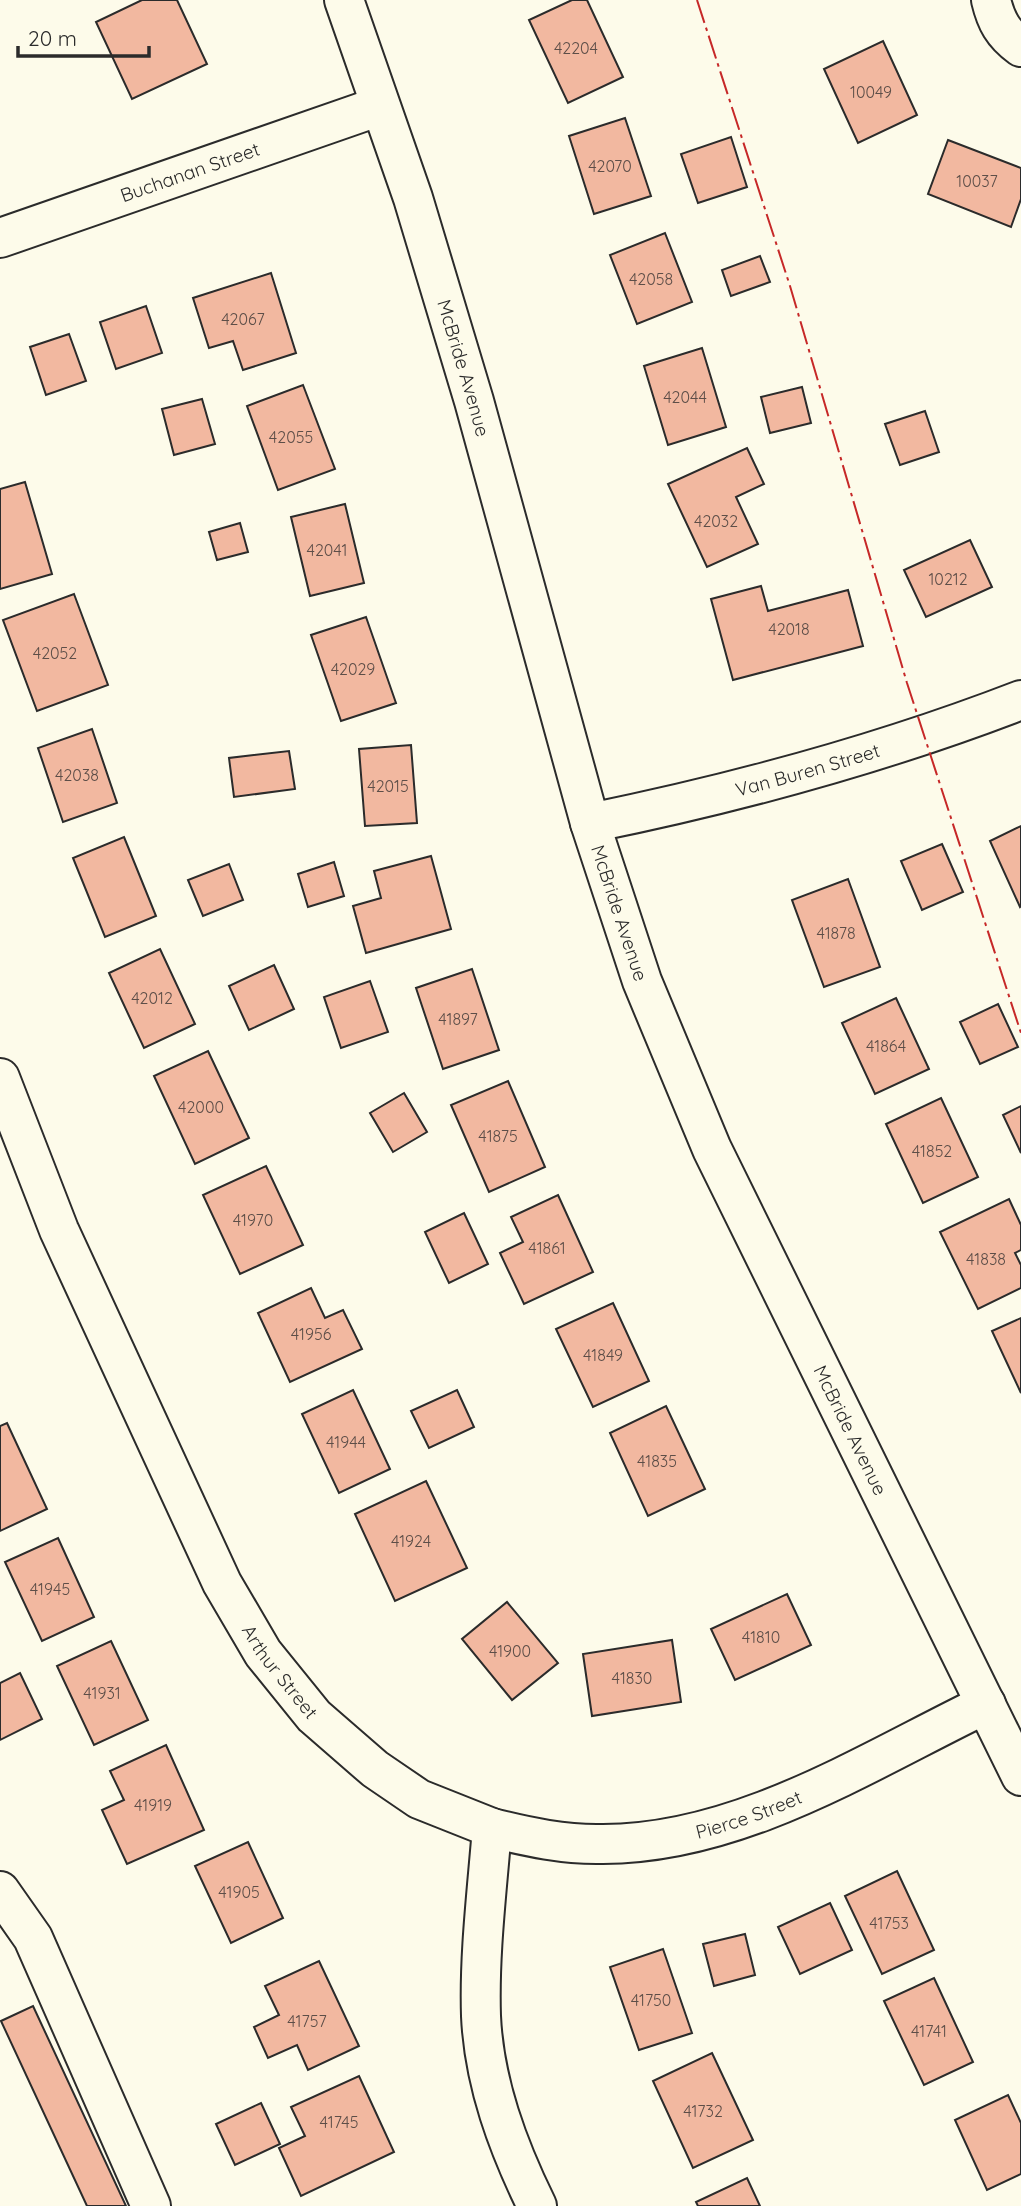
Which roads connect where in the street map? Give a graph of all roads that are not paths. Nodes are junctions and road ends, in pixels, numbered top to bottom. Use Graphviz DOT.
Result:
graph roads {
  1 [pos="344,0"];
  2 [pos="991,0"];
  3 [pos="1021,47"];
  4 [pos="380,106"];
  5 [pos="0,238"];
  6 [pos="1021,700"];
  7 [pos="590,824"];
  8 [pos="0,1078"];
  9 [pos="15,1164"];
  10 [pos="986,1704"];
  11 [pos="1021,1776"];
  12 [pos="492,1828"];
  13 [pos="0,1891"];
  14 [pos="151,2206"];
  15 [pos="537,2206"];
  1 -- 4 [label="street, McBride Avenue"];
  2 -- 3 [label="street"];
  4 -- 5 [label="street, Buchanan Street"];
  4 -- 7 [label="street, McBride Avenue"];
  6 -- 7 [label="street, Van Buren Street"];
  7 -- 10 [label="street, McBride Avenue"];
  8 -- 9 [label="street, Arthur Street"];
  9 -- 12 [label="street, Arthur Street"];
  10 -- 11 [label="street, McBride Avenue"];
  10 -- 12 [label="street, Pierce Street"];
  12 -- 15 [label="street"];
  13 -- 14 [label="street"];
}
